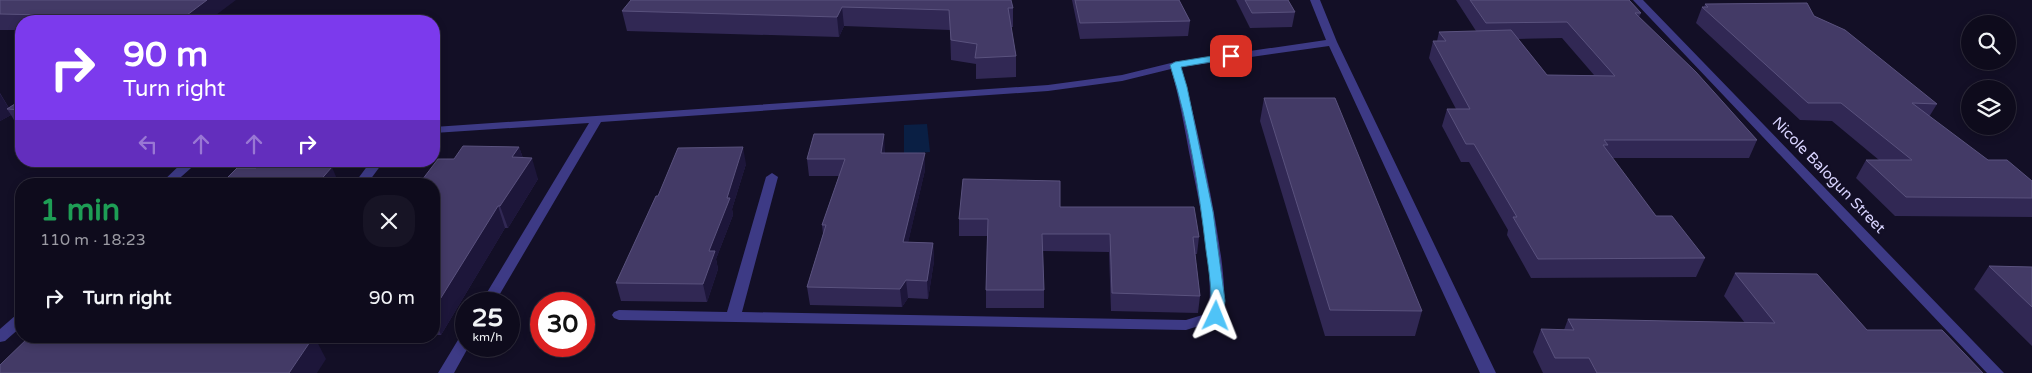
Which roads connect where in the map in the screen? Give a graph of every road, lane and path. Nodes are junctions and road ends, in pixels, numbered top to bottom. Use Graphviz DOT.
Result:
graph roads {
  1 [pos="1315,0"];
  2 [pos="1638,0"];
  3 [pos="1332,42"];
  4 [pos="1175,65"];
  5 [pos="596,120"];
  6 [pos="440,130"];
  7 [pos="186,167"];
  8 [pos="373,167"];
  9 [pos="772,177"];
  10 [pos="173,178"];
  11 [pos="365,178"];
  12 [pos="494,292"];
  13 [pos="619,315"];
  14 [pos="733,317"];
  15 [pos="15,324"];
  16 [pos="0,338"];
  17 [pos="455,357"];
  18 [pos="446,373"];
  19 [pos="1488,373"];
  20 [pos="1996,373"];
  1 -- 3 [label="street"];
  2 -- 20 [label="street, Nicole Balogun Street"];
  3 -- 4 [label="street"];
  3 -- 19 [label="street"];
  4 -- 5 [label="street"];
  4 -- 14 [label="street"];
  5 -- 6 [label="street"];
  5 -- 12 [label="street"];
  7 -- 10 [label="street"];
  8 -- 11 [label="street"];
  9 -- 14 [label="street"];
  13 -- 14 [label="street"];
  15 -- 16 [label="street"];
  17 -- 18 [label="street"];
}
